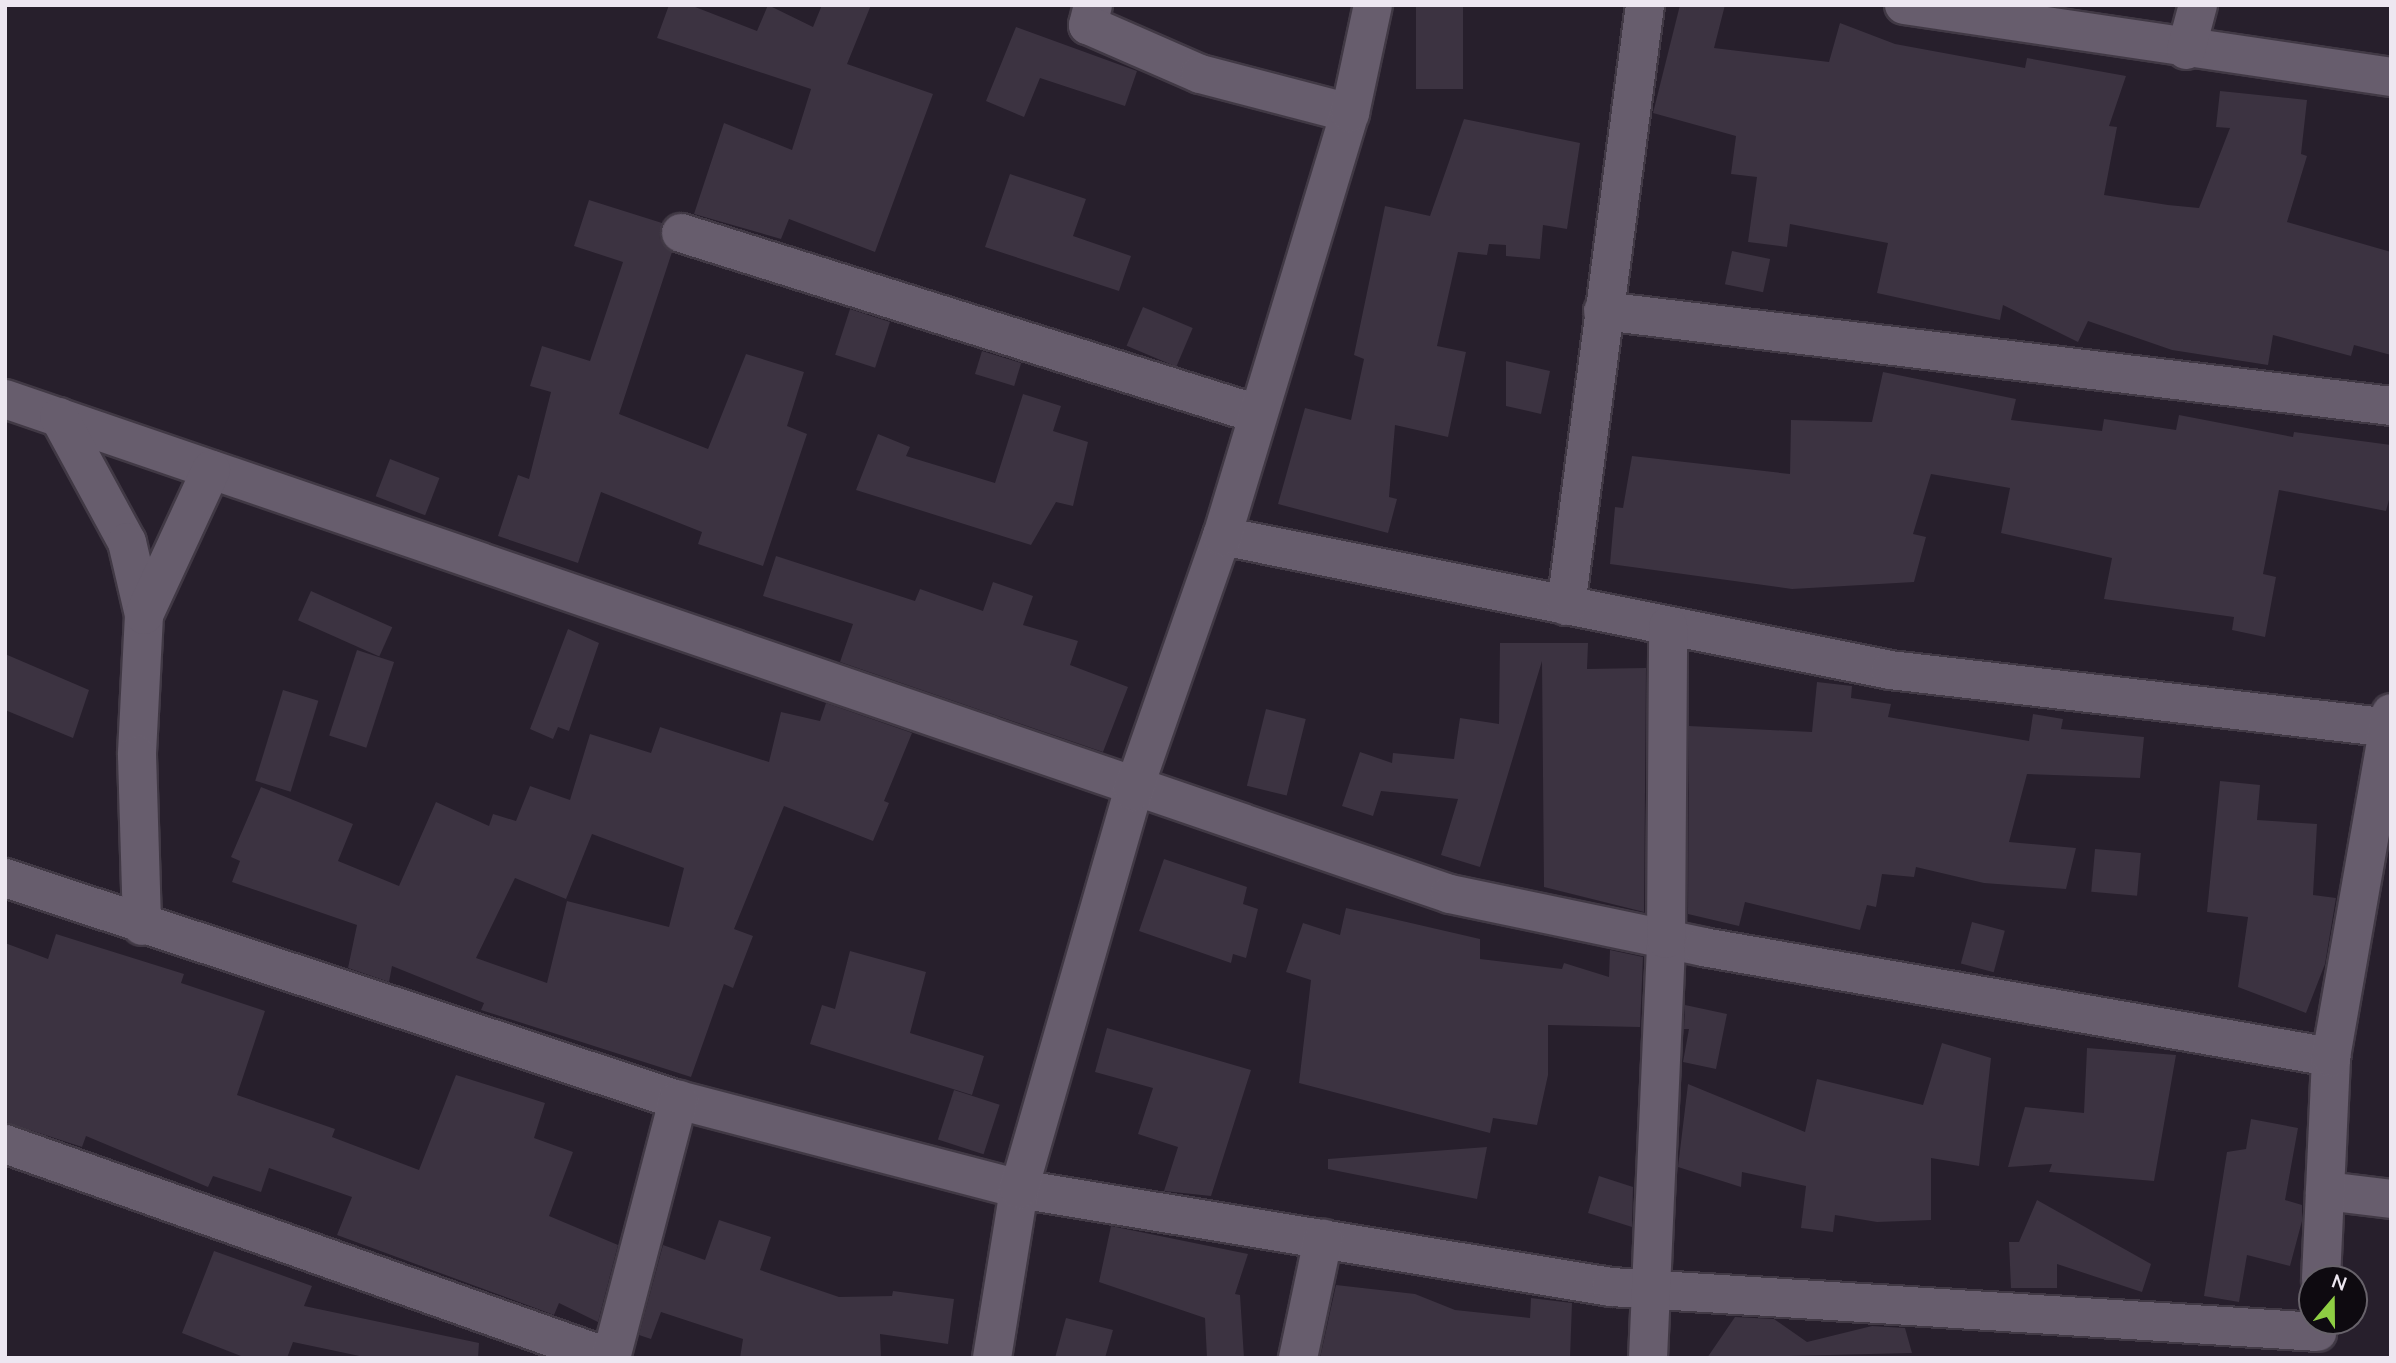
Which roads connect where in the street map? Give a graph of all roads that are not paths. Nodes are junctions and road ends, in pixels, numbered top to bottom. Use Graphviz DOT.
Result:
graph roads {
  1 [pos="1093,5"];
  2 [pos="1373,5"];
  3 [pos="1645,5"];
  4 [pos="1905,5"];
  5 [pos="2198,5"];
  6 [pos="2186,50"];
  7 [pos="2391,77"];
  8 [pos="1350,113"];
  9 [pos="681,233"];
  10 [pos="1603,311"];
  11 [pos="5,398"];
  12 [pos="2391,406"];
  13 [pos="1257,414"];
  14 [pos="58,417"];
  15 [pos="211,470"];
  16 [pos="1222,536"];
  17 [pos="1566,606"];
  18 [pos="144,615"];
  19 [pos="1668,626"];
  20 [pos="2390,723"];
  21 [pos="1133,791"];
  22 [pos="5,878"];
  23 [pos="142,926"];
  24 [pos="1667,939"];
  25 [pos="2331,1057"];
  26 [pos="678,1100"];
  27 [pos="5,1144"];
  28 [pos="1019,1189"];
  29 [pos="2325,1191"];
  30 [pos="2391,1199"];
  31 [pos="1323,1239"];
  32 [pos="2322,1265"];
  33 [pos="1649,1289"];
  34 [pos="2318,1337"];
  35 [pos="611,1358"];
  36 [pos="992,1358"];
  37 [pos="1298,1358"];
  38 [pos="1648,1358"];
  1 -- 8 [label="street"];
  2 -- 8 [label="street"];
  3 -- 10 [label="street"];
  4 -- 6 [label="street"];
  5 -- 6 [label="street"];
  6 -- 7 [label="street"];
  8 -- 13 [label="street"];
  9 -- 13 [label="street"];
  10 -- 12 [label="street"];
  10 -- 17 [label="street"];
  11 -- 14 [label="street"];
  13 -- 16 [label="street"];
  14 -- 15 [label="street"];
  14 -- 18 [label="street"];
  15 -- 18 [label="street"];
  15 -- 21 [label="street"];
  16 -- 17 [label="street"];
  16 -- 21 [label="street"];
  17 -- 19 [label="street"];
  18 -- 23 [label="street"];
  19 -- 20 [label="street"];
  19 -- 24 [label="street"];
  20 -- 25 [label="street"];
  21 -- 24 [label="street"];
  21 -- 28 [label="street"];
  22 -- 23 [label="street"];
  23 -- 26 [label="street"];
  24 -- 25 [label="street"];
  24 -- 33 [label="street"];
  25 -- 29 [label="street"];
  26 -- 28 [label="street"];
  26 -- 35 [label="street"];
  27 -- 35 [label="street"];
  28 -- 31 [label="street"];
  28 -- 36 [label="street"];
  29 -- 30 [label="street"];
  29 -- 32 [label="street"];
  31 -- 33 [label="street"];
  31 -- 37 [label="street"];
  33 -- 34 [label="street"];
  33 -- 38 [label="street"];
}
